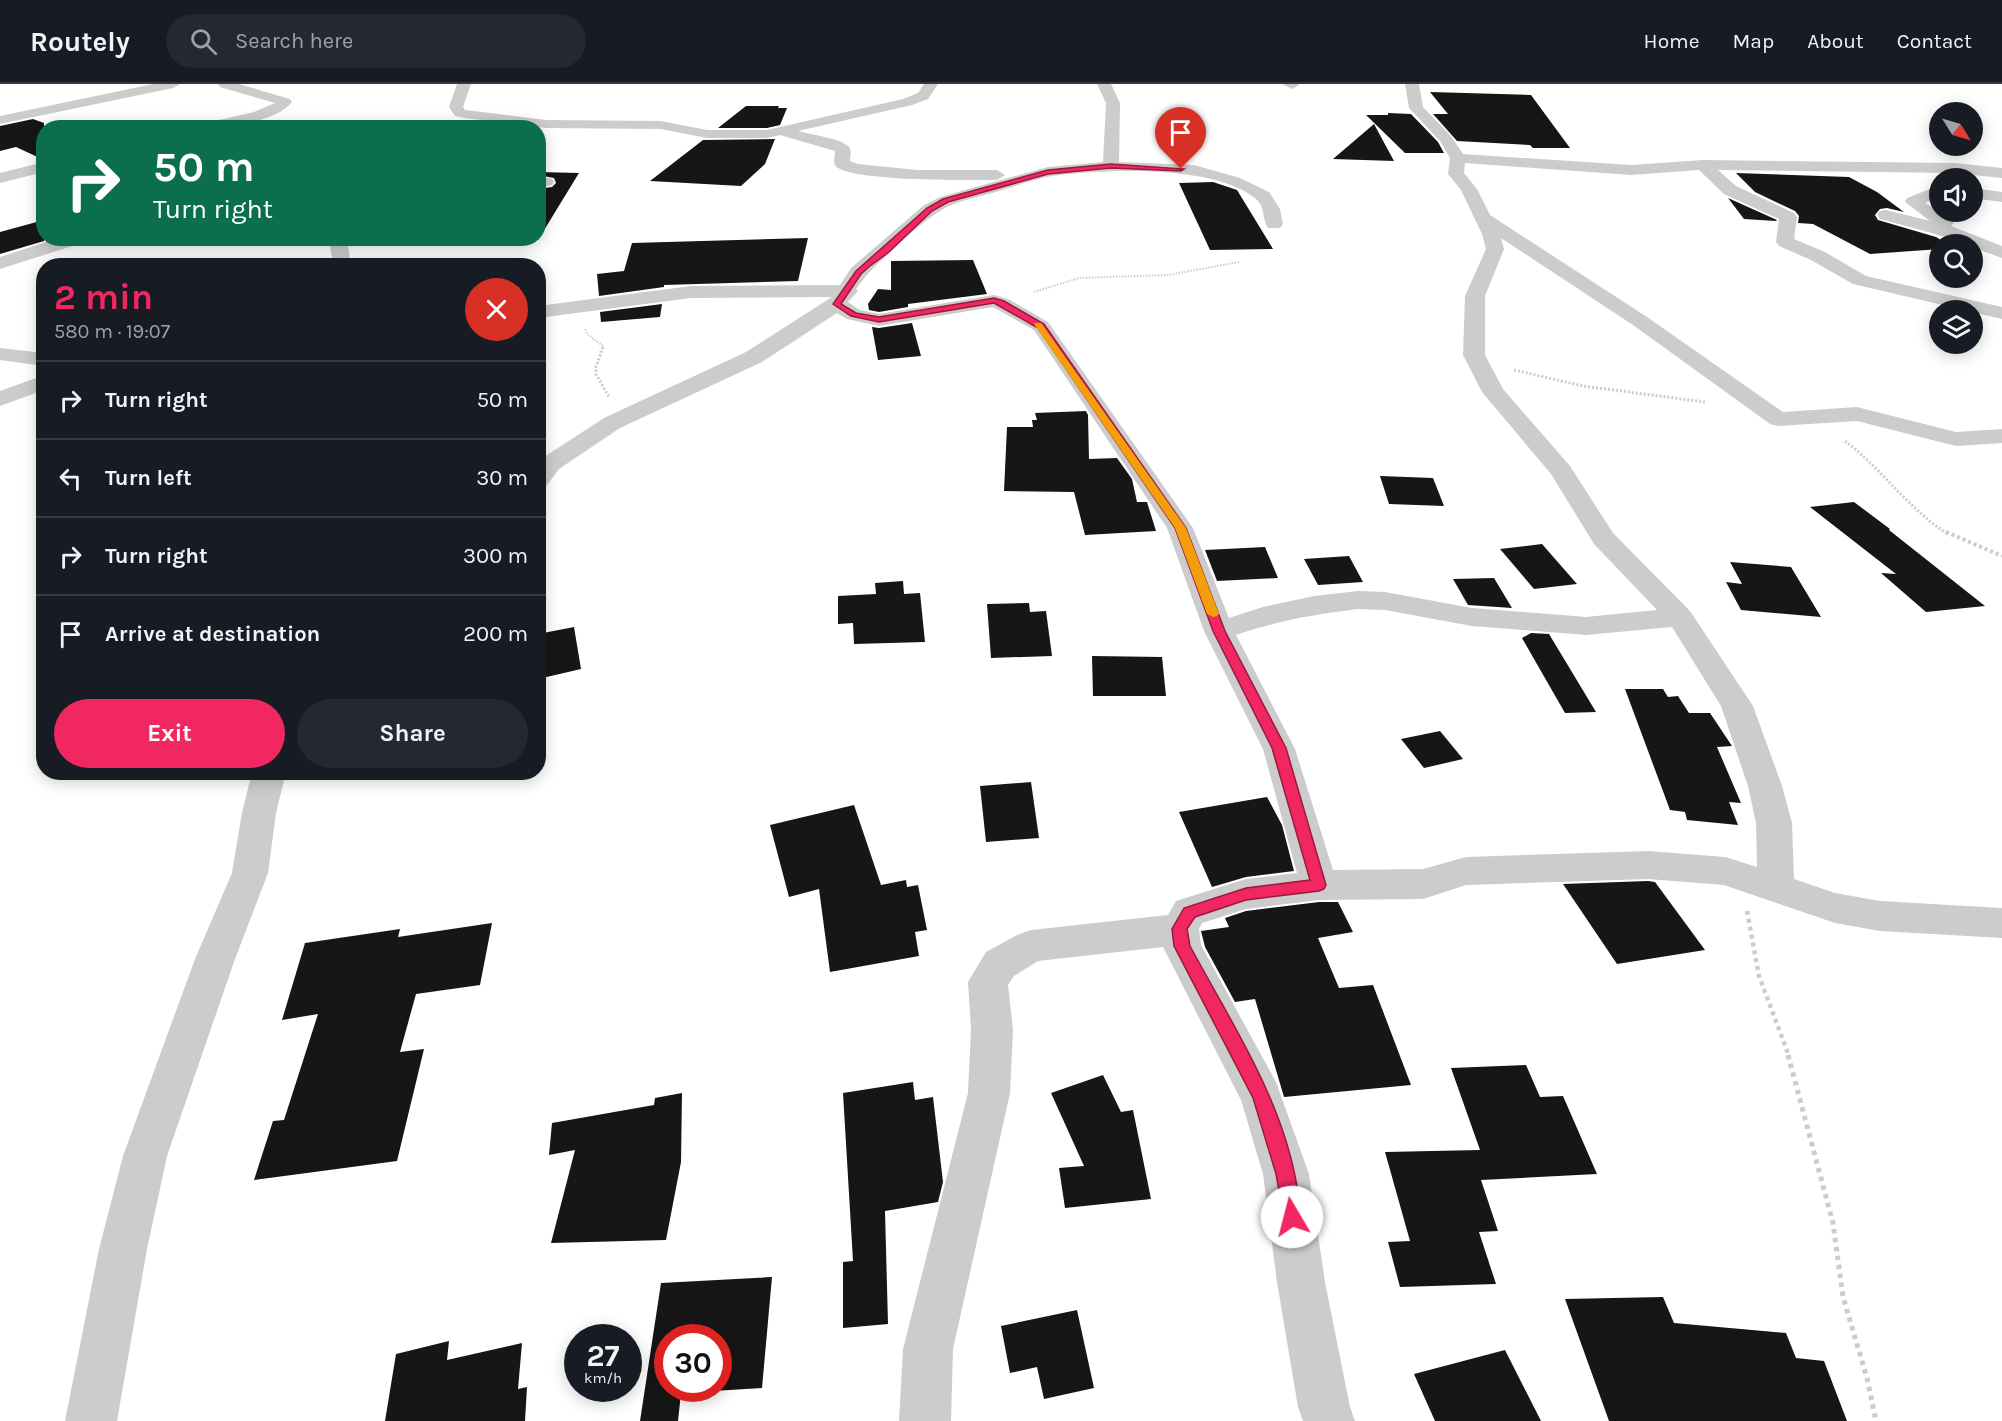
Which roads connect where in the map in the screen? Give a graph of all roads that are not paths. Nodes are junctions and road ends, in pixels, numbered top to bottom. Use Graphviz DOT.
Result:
graph roads {
  1 [pos="173,84"];
  2 [pos="225,84"];
  3 [pos="464,84"];
  4 [pos="931,84"];
  5 [pos="1412,84"];
  6 [pos="1111,85"];
  7 [pos="876,109"];
  8 [pos="465,114"];
  9 [pos="0,120"];
  10 [pos="232,120"];
  11 [pos="455,120"];
  12 [pos="514,120"];
  13 [pos="546,124"];
  14 [pos="863,125"];
  15 [pos="781,132"];
  16 [pos="1458,158"];
  17 [pos="1703,165"];
  18 [pos="1111,166"];
  19 [pos="1840,167"];
  20 [pos="36,169"];
  21 [pos="1048,172"];
  22 [pos="2002,173"];
  23 [pos="0,178"];
  24 [pos="1871,182"];
  25 [pos="1929,193"];
  26 [pos="1983,194"];
  27 [pos="2002,197"];
  28 [pos="1929,213"];
  29 [pos="1886,215"];
  30 [pos="1484,218"];
  31 [pos="1944,222"];
  32 [pos="1274,224"];
  33 [pos="1955,234"];
  34 [pos="1962,234"];
  35 [pos="1983,244"];
  36 [pos="54,246"];
  37 [pos="2002,252"];
  38 [pos="0,263"];
  39 [pos="1992,291"];
  40 [pos="842,298"];
  41 [pos="546,311"];
  42 [pos="2001,312"];
  43 [pos="0,354"];
  44 [pos="36,359"];
  45 [pos="36,385"];
  46 [pos="0,399"];
  47 [pos="2002,436"];
  48 [pos="546,465"];
  49 [pos="1680,617"];
  50 [pos="1219,631"];
  51 [pos="267,780"];
  52 [pos="1758,882"];
  53 [pos="1319,885"];
  54 [pos="2002,923"];
  55 [pos="1179,929"];
  56 [pos="91,1421"];
  57 [pos="925,1421"];
  58 [pos="1329,1421"];
  1 -- 9 [label="street"];
  2 -- 10 [label="street"];
  3 -- 8 [label="street"];
  4 -- 7 [label="street"];
  5 -- 16 [label="street"];
  6 -- 18 [label="street"];
  7 -- 14 [label="street"];
  7 -- 15 [label="street"];
  8 -- 11 [label="street"];
  8 -- 12 [label="street"];
  13 -- 15 [label="street"];
  15 -- 21 [label="street"];
  16 -- 17 [label="street"];
  16 -- 30 [label="street"];
  17 -- 19 [label="street"];
  17 -- 42 [label="street"];
  18 -- 21 [label="street"];
  18 -- 32 [label="street"];
  19 -- 22 [label="street"];
  19 -- 24 [label="street"];
  20 -- 23 [label="street"];
  21 -- 40 [label="street"];
  25 -- 28 [label="street"];
  26 -- 27 [label="street"];
  29 -- 33 [label="street"];
  30 -- 47 [label="street"];
  30 -- 49 [label="street"];
  31 -- 34 [label="street"];
  35 -- 37 [label="street"];
  36 -- 38 [label="street"];
  39 -- 42 [label="street"];
  40 -- 41 [label="street"];
  40 -- 48 [label="street"];
  40 -- 50 [label="street"];
  43 -- 44 [label="street"];
  45 -- 46 [label="street"];
  49 -- 50 [label="street"];
  49 -- 52 [label="street"];
  50 -- 53 [label="street"];
  51 -- 56 [label="street"];
  52 -- 53 [label="street"];
  52 -- 54 [label="street"];
  53 -- 55 [label="street"];
  55 -- 57 [label="street"];
  55 -- 58 [label="street"];
}
